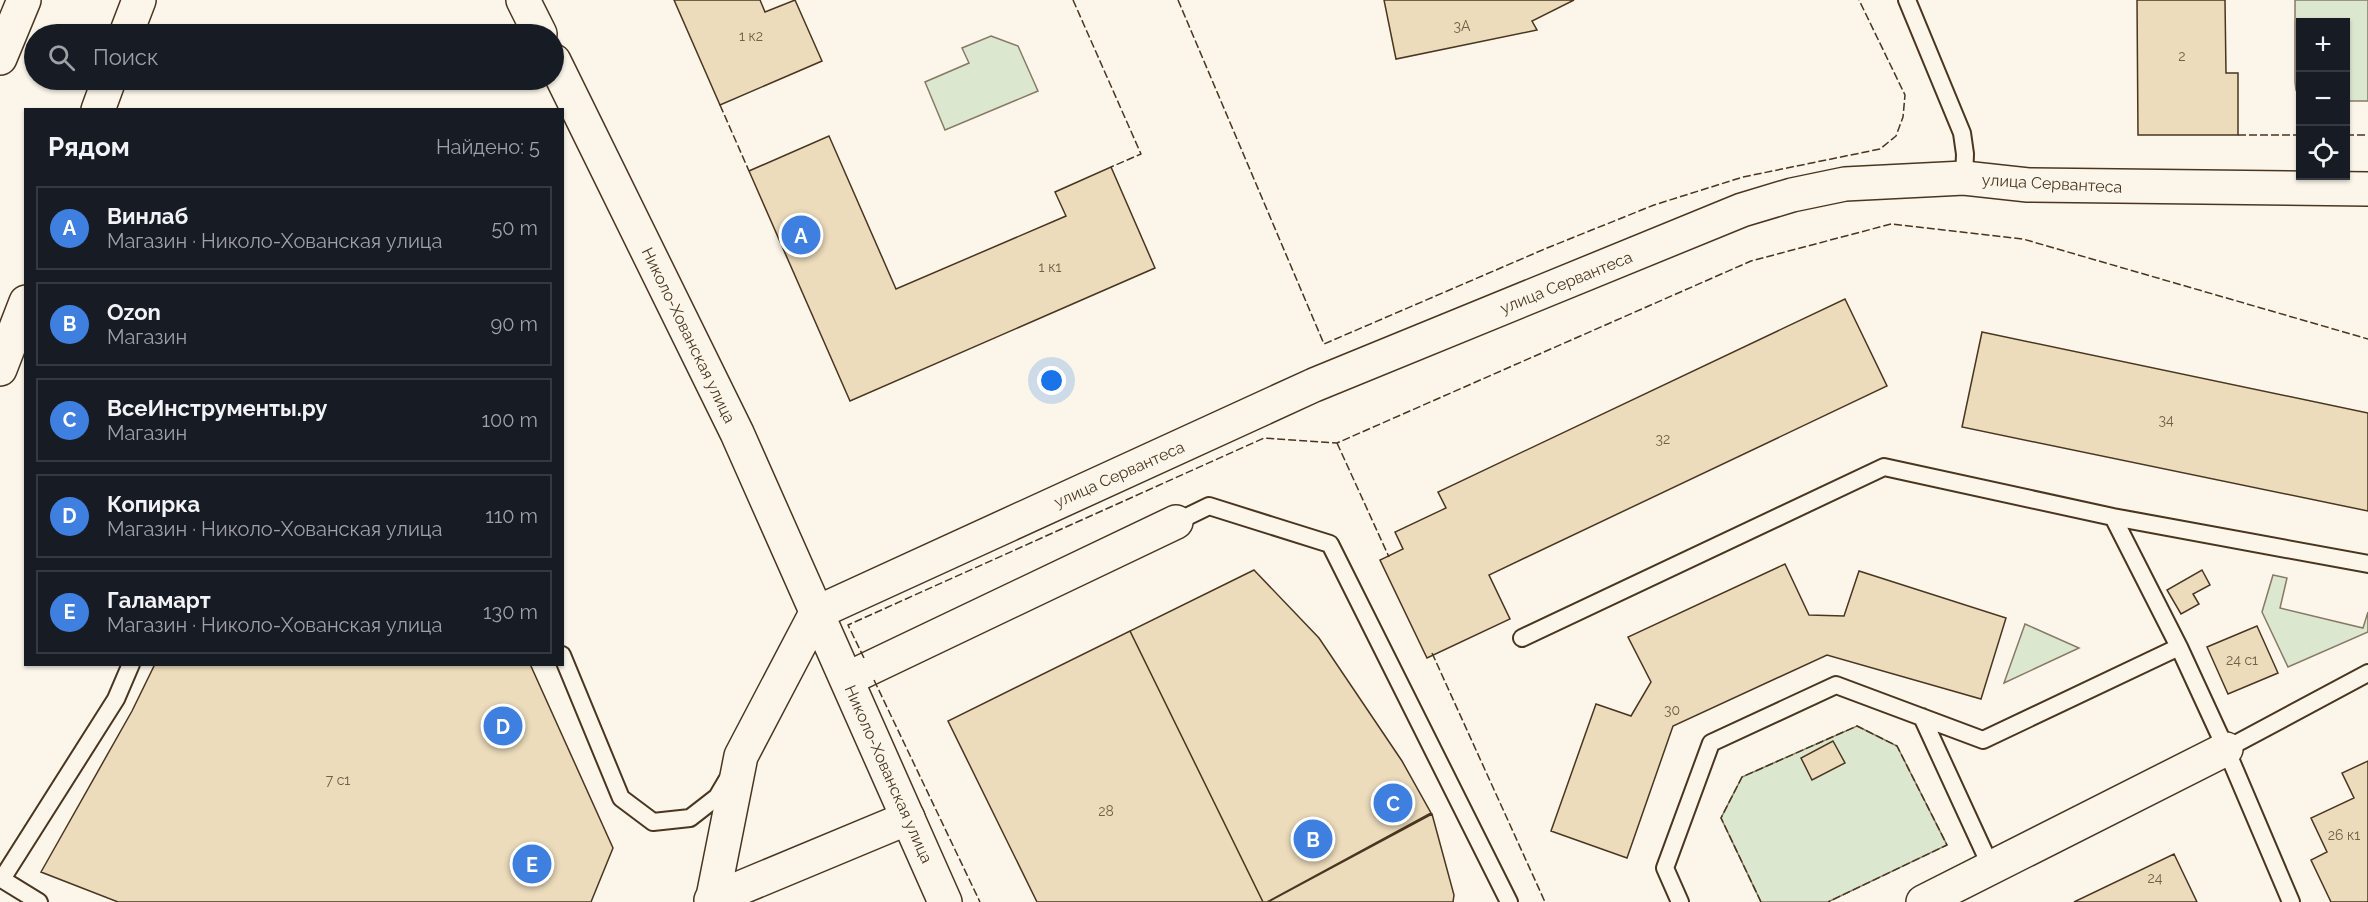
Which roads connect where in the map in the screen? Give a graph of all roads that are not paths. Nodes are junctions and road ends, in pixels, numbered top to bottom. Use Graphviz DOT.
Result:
graph roads {
  1 [pos="24,0"];
  2 [pos="139,0"];
  3 [pos="523,0"];
  4 [pos="1907,0"];
  5 [pos="130,24"];
  6 [pos="535,24"];
  7 [pos="0,58"];
  8 [pos="564,81"];
  9 [pos="105,90"];
  10 [pos="99,108"];
  11 [pos="1964,178"];
  12 [pos="2362,191"];
  13 [pos="24,307"];
  14 [pos="0,369"];
  15 [pos="2112,518"];
  16 [pos="1176,522"];
  17 [pos="2368,564"];
  18 [pos="816,613"];
  19 [pos="1522,638"];
  20 [pos="2179,647"];
  21 [pos="564,660"];
  22 [pos="130,666"];
  23 [pos="2368,673"];
  24 [pos="847,679"];
  25 [pos="1922,717"];
  26 [pos="2226,749"];
  27 [pos="741,756"];
  28 [pos="908,818"];
  29 [pos="1991,867"];
  30 [pos="1,879"];
  31 [pos="711,901"];
  32 [pos="39,902"];
  33 [pos="945,902"];
  34 [pos="1509,902"];
  35 [pos="1680,902"];
  36 [pos="1923,902"];
  37 [pos="2291,902"];
  1 -- 7 [label="street"];
  2 -- 5 [label="street"];
  3 -- 6 [label="street"];
  4 -- 11 [label="lane"];
  8 -- 18 [label="street, Николо-Хованская улица"];
  9 -- 10 [label="street"];
  11 -- 12 [label="street, улица Сервантеса"];
  11 -- 18 [label="street, улица Сервантеса"];
  13 -- 14 [label="street"];
  15 -- 17 [label="lane"];
  15 -- 19 [label="lane"];
  15 -- 20 [label="lane"];
  16 -- 24 [label="street"];
  16 -- 34 [label="lane"];
  18 -- 24 [label="street, Николо-Хованская улица"];
  18 -- 27 [label="street"];
  20 -- 25 [label="lane"];
  20 -- 26 [label="lane"];
  21 -- 27 [label="lane"];
  22 -- 30 [label="lane"];
  23 -- 26 [label="lane"];
  24 -- 28 [label="street, Николо-Хованская улица"];
  25 -- 29 [label="lane"];
  25 -- 35 [label="lane"];
  26 -- 29 [label="street"];
  26 -- 37 [label="lane"];
  27 -- 31 [label="street"];
  28 -- 31 [label="street"];
  28 -- 33 [label="street, Николо-Хованская улица"];
  29 -- 36 [label="street"];
  30 -- 32 [label="lane"];
}
